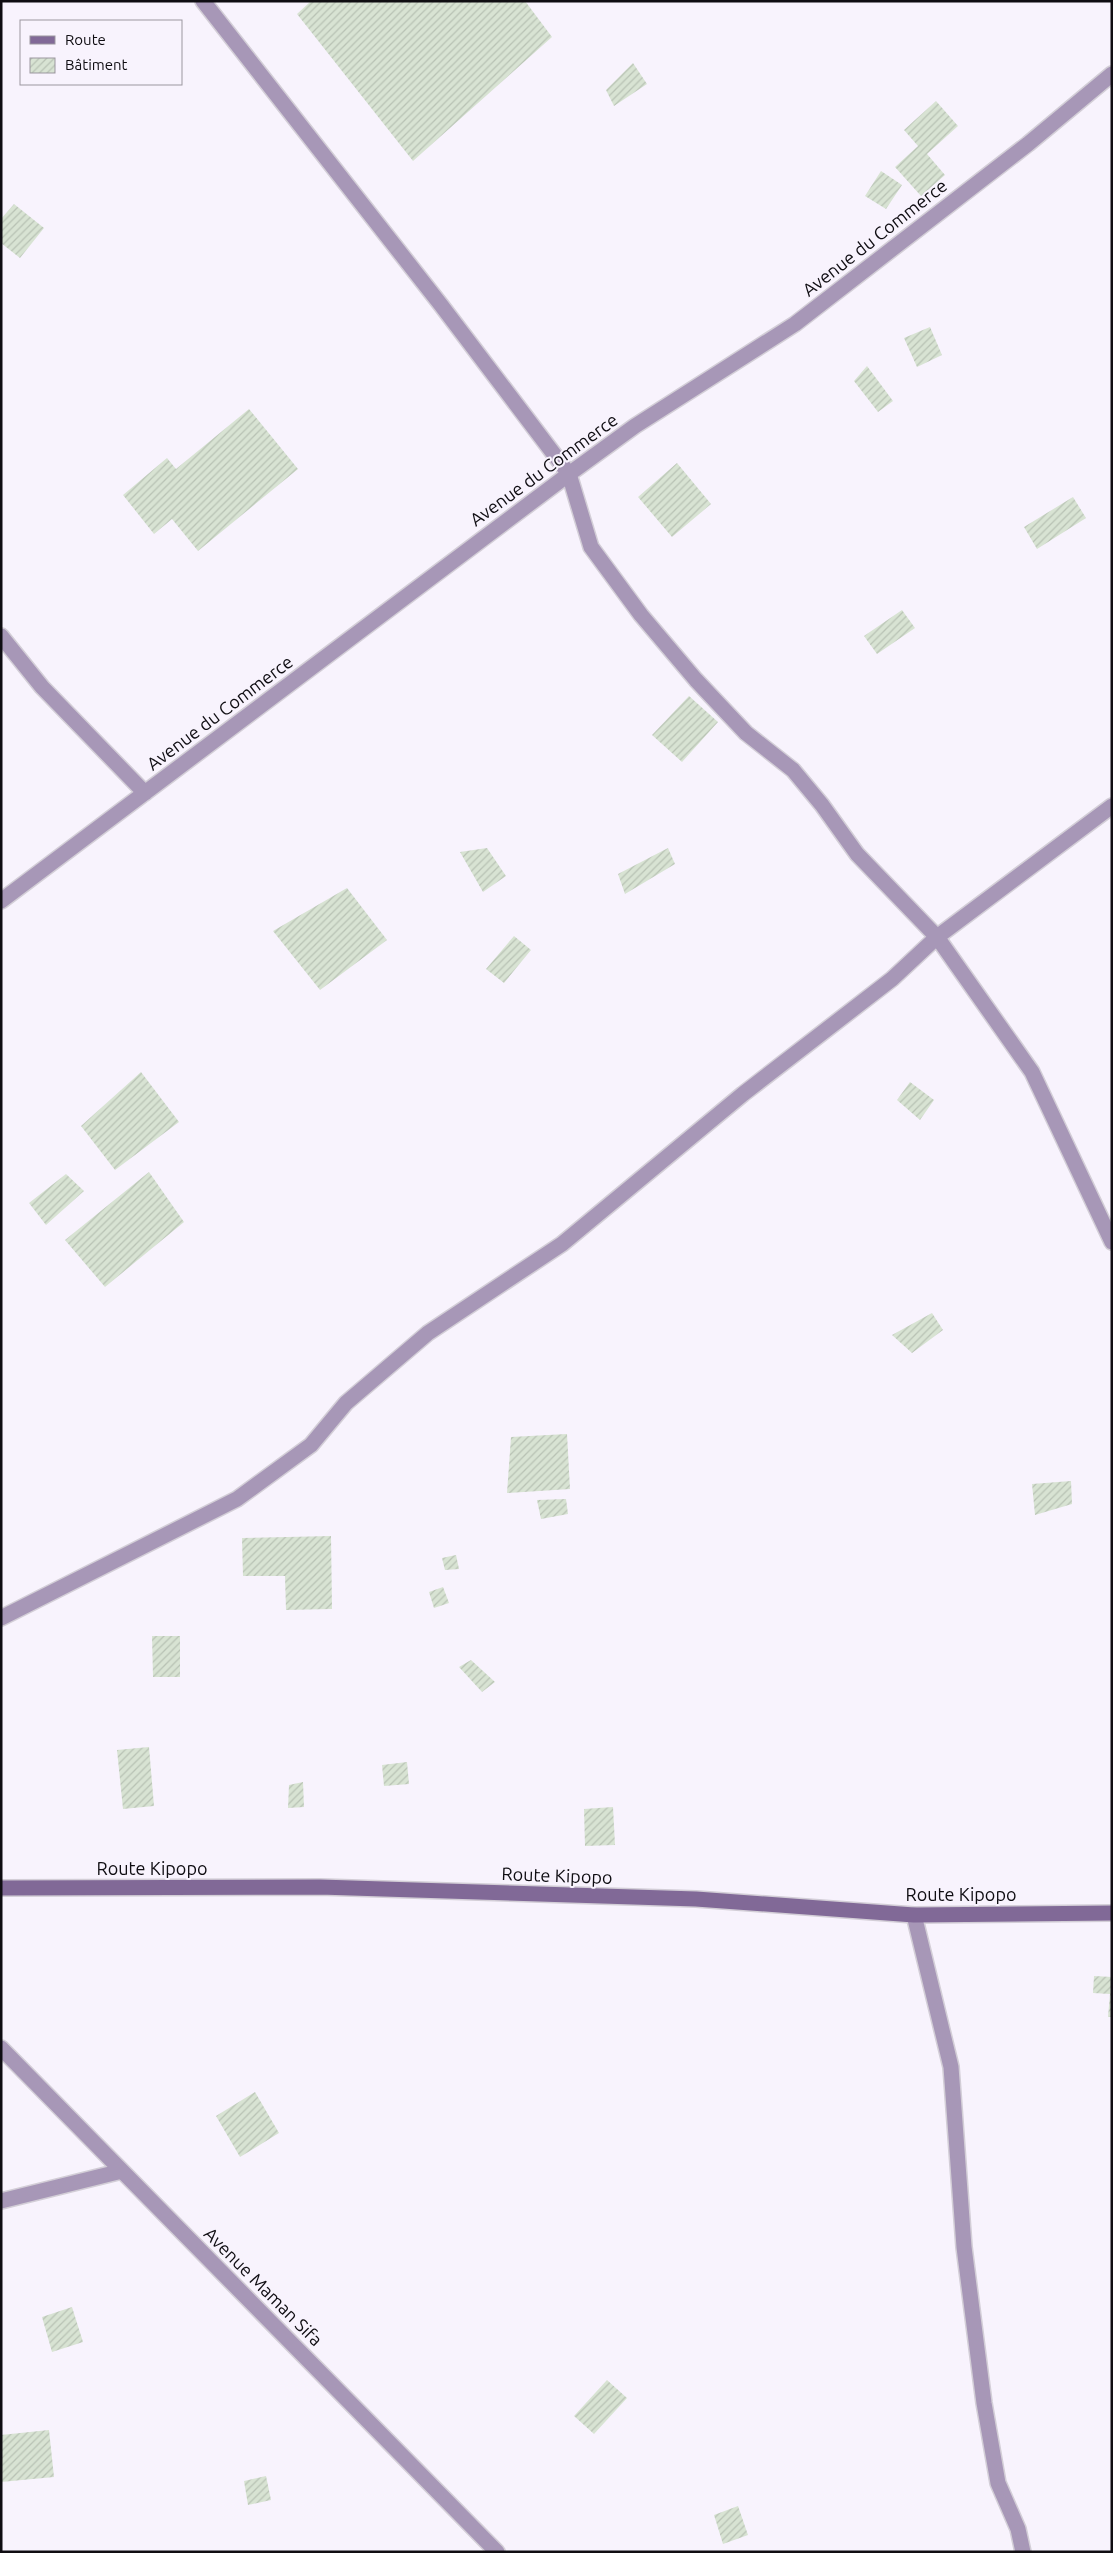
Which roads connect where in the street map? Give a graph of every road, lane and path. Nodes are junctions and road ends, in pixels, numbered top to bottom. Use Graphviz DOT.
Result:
graph roads {
  1 [pos="203,1"];
  2 [pos="1112,74"];
  3 [pos="569,474"];
  4 [pos="1,636"];
  5 [pos="145,793"];
  6 [pos="1112,806"];
  7 [pos="1,901"];
  8 [pos="937,937"];
  9 [pos="1112,1242"];
  10 [pos="1,1618"];
  11 [pos="1,1888"];
  12 [pos="1112,1912"];
  13 [pos="914,1915"];
  14 [pos="1,2048"];
  15 [pos="122,2171"];
  16 [pos="1,2201"];
  17 [pos="497,2552"];
  18 [pos="1023,2552"];
  1 -- 3 [label="street"];
  2 -- 3 [label="street, Avenue du Commerce"];
  3 -- 5 [label="street, Avenue du Commerce"];
  3 -- 8 [label="street"];
  4 -- 5 [label="street"];
  5 -- 7 [label="street, Avenue du Commerce"];
  6 -- 8 [label="street"];
  8 -- 9 [label="street"];
  8 -- 10 [label="street"];
  11 -- 13 [label="main road, Route Kipopo"];
  12 -- 13 [label="main road, Route Kipopo"];
  13 -- 18 [label="street"];
  14 -- 15 [label="street, Avenue Maman Sifa"];
  15 -- 16 [label="street"];
  15 -- 17 [label="street, Avenue Maman Sifa"];
}
